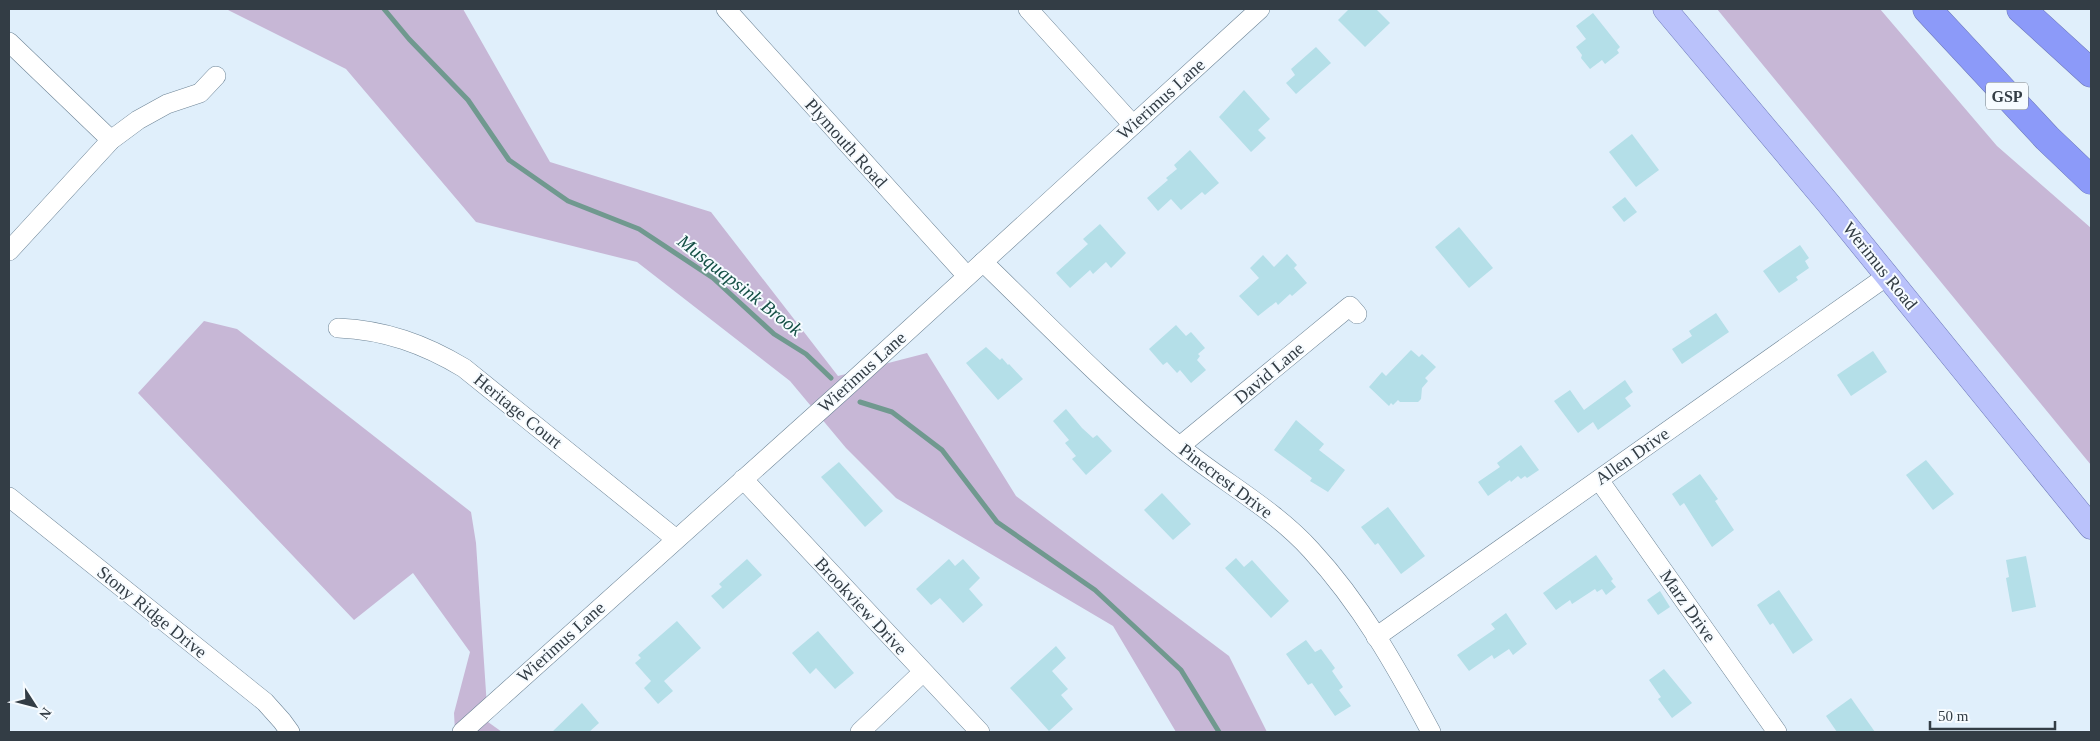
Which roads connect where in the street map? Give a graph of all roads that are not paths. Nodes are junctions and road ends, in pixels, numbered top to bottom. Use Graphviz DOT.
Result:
graph roads {
  1 [pos="726,9"];
  2 [pos="1028,9"];
  3 [pos="1260,9"];
  4 [pos="1665,9"];
  5 [pos="1927,9"];
  6 [pos="2021,9"];
  7 [pos="9,42"];
  8 [pos="2091,73"];
  9 [pos="216,76"];
  10 [pos="1132,125"];
  11 [pos="111,140"];
  12 [pos="2091,180"];
  13 [pos="9,251"];
  14 [pos="982,262"];
  15 [pos="967,276"];
  16 [pos="1888,276"];
  17 [pos="1357,314"];
  18 [pos="338,328"];
  19 [pos="1180,446"];
  20 [pos="743,479"];
  21 [pos="1598,480"];
  22 [pos="9,497"];
  23 [pos="2091,527"];
  24 [pos="676,538"];
  25 [pos="1376,637"];
  26 [pos="923,672"];
  27 [pos="290,732"];
  28 [pos="462,732"];
  29 [pos="860,732"];
  30 [pos="980,732"];
  31 [pos="1431,732"];
  32 [pos="1777,732"];
  1 -- 15 [label="street, Plymouth Road"];
  2 -- 10 [label="street"];
  3 -- 10 [label="street, Wierimus Lane"];
  4 -- 16 [label="main road, Werimus Road"];
  5 -- 12 [label="highway, GSP"];
  6 -- 8 [label="highway"];
  7 -- 11 [label="street"];
  9 -- 11 [label="street"];
  10 -- 14 [label="street, Wierimus Lane"];
  11 -- 13 [label="street"];
  14 -- 15 [label="street, Wierimus Lane"];
  14 -- 19 [label="street, Pinecrest Drive"];
  15 -- 20 [label="street, Wierimus Lane"];
  16 -- 21 [label="street, Allen Drive"];
  16 -- 23 [label="main road, Werimus Road"];
  17 -- 19 [label="street, David Lane"];
  18 -- 24 [label="street, Heritage Court"];
  19 -- 25 [label="street, Pinecrest Drive"];
  20 -- 24 [label="street, Wierimus Lane"];
  20 -- 26 [label="street, Brookview Drive"];
  21 -- 25 [label="street, Allen Drive"];
  21 -- 32 [label="street, Marz Drive"];
  22 -- 27 [label="street, Stony Ridge Drive"];
  24 -- 28 [label="street, Wierimus Lane"];
  25 -- 31 [label="street, Pinecrest Drive"];
  26 -- 29 [label="street"];
  26 -- 30 [label="street, Brookview Drive"];
}
